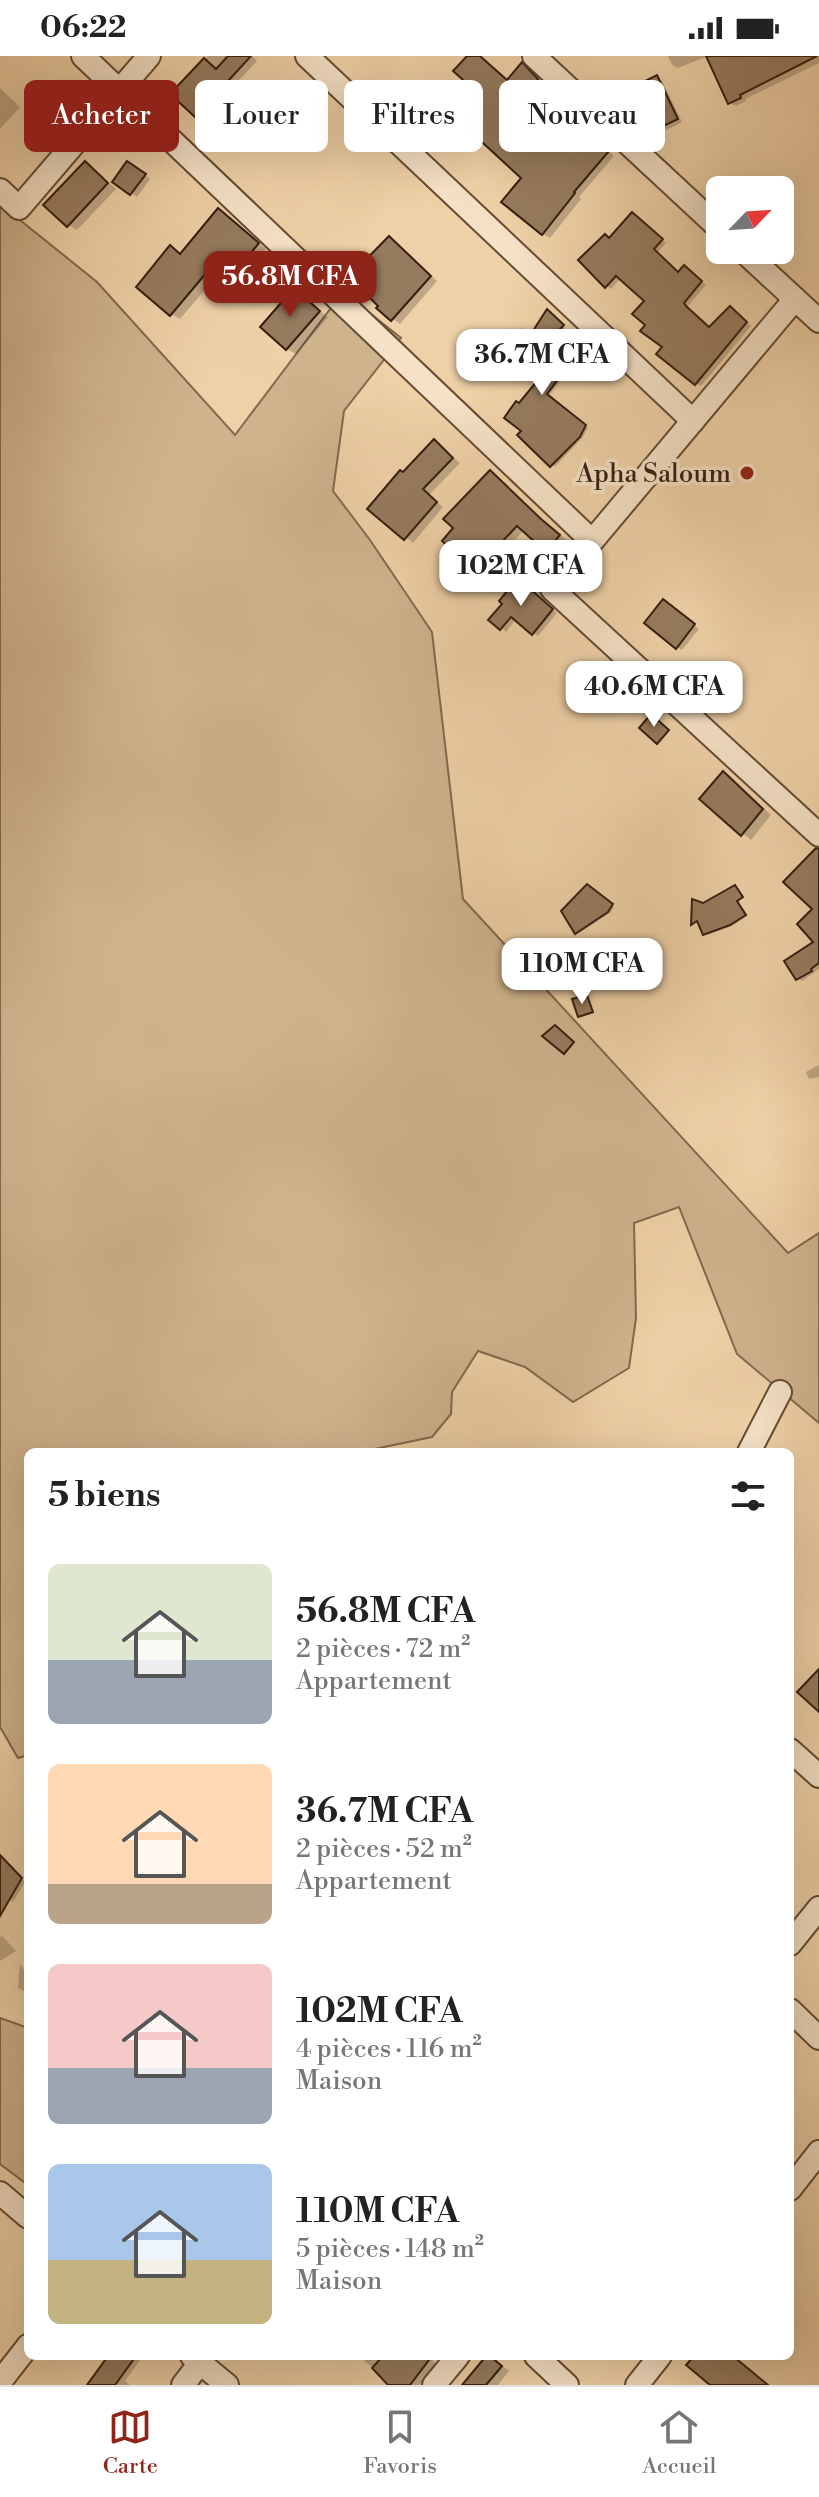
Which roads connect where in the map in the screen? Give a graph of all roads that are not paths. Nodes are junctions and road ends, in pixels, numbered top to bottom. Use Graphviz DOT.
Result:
graph roads {
  1 [pos="83,56"];
  2 [pos="149,56"];
  3 [pos="307,56"];
  4 [pos="534,56"];
  5 [pos="108,80"];
  6 [pos="128,80"];
  7 [pos="179,147"];
  8 [pos="66,152"];
  9 [pos="0,190"];
  10 [pos="706,216"];
  11 [pos="757,264"];
  12 [pos="795,299"];
  13 [pos="819,321"];
  14 [pos="693,421"];
  15 [pos="591,540"];
  16 [pos="819,835"];
  17 [pos="780,1392"];
  18 [pos="751,1448"];
  19 [pos="794,1754"];
  20 [pos="819,1776"];
  21 [pos="819,1908"];
  22 [pos="794,1939"];
  23 [pos="794,2014"];
  24 [pos="819,2038"];
  25 [pos="819,2152"];
  26 [pos="794,2184"];
  27 [pos="0,2193"];
  28 [pos="24,2214"];
  29 [pos="24,2351"];
  30 [pos="196,2360"];
  31 [pos="455,2360"];
  32 [pos="540,2360"];
  33 [pos="657,2360"];
  34 [pos="0,2382"];
  35 [pos="183,2385"];
  36 [pos="227,2385"];
  37 [pos="434,2385"];
  38 [pos="567,2385"];
  39 [pos="637,2385"];
  1 -- 5 [label="street"];
  2 -- 6 [label="street"];
  3 -- 14 [label="street"];
  4 -- 10 [label="street"];
  7 -- 15 [label="street"];
  8 -- 9 [label="street"];
  11 -- 12 [label="street"];
  12 -- 13 [label="street"];
  12 -- 14 [label="street"];
  14 -- 15 [label="street"];
  15 -- 16 [label="street"];
  17 -- 18 [label="street"];
  19 -- 20 [label="street"];
  21 -- 22 [label="street"];
  23 -- 24 [label="street"];
  25 -- 26 [label="street"];
  27 -- 28 [label="street"];
  29 -- 34 [label="street"];
  30 -- 35 [label="street"];
  30 -- 36 [label="street"];
  31 -- 37 [label="street"];
  32 -- 38 [label="street"];
  33 -- 39 [label="street"];
}
